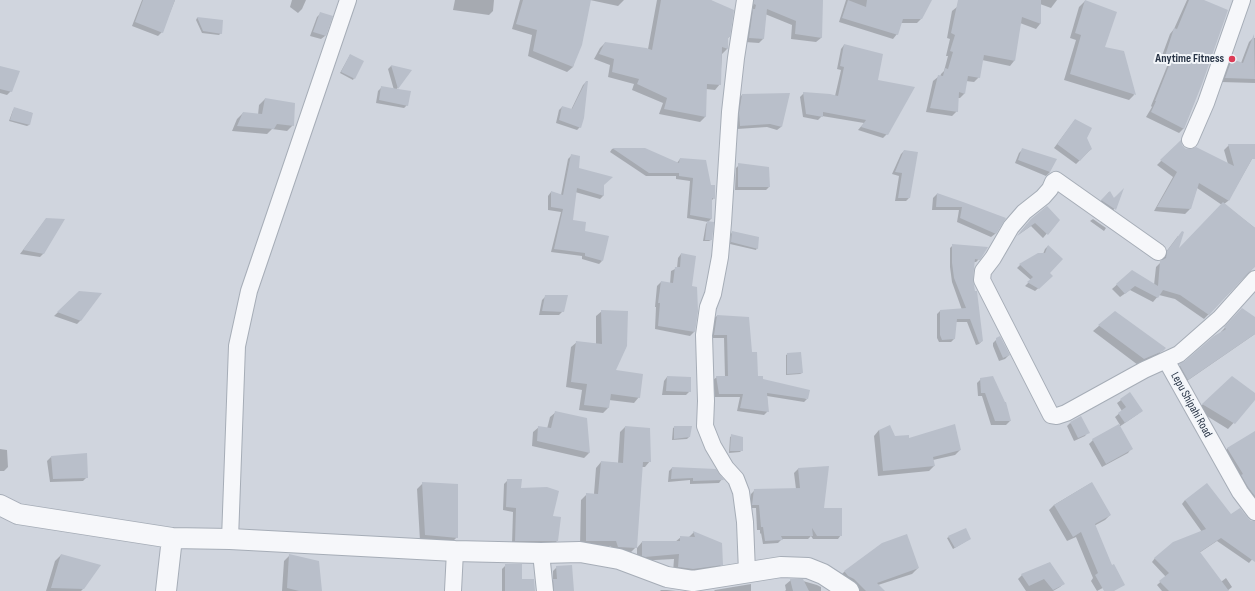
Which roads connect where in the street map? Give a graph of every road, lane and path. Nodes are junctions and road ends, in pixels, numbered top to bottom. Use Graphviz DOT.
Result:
graph roads {
  1 [pos="348,0"];
  2 [pos="745,0"];
  3 [pos="1242,0"];
  4 [pos="1190,140"];
  5 [pos="1158,252"];
  6 [pos="1255,279"];
  7 [pos="1166,360"];
  8 [pos="0,505"];
  9 [pos="1255,512"];
  10 [pos="172,538"];
  11 [pos="230,539"];
  12 [pos="455,551"];
  13 [pos="541,553"];
  14 [pos="747,572"];
  15 [pos="166,591"];
  16 [pos="453,591"];
  17 [pos="545,591"];
  18 [pos="849,591"];
  1 -- 11 [label="street"];
  2 -- 14 [label="street"];
  3 -- 4 [label="street"];
  5 -- 7 [label="street"];
  6 -- 7 [label="street, Lepu Shipahi Road"];
  7 -- 9 [label="street, Lepu Shipahi Road"];
  8 -- 10 [label="street"];
  10 -- 11 [label="street"];
  10 -- 15 [label="street"];
  11 -- 12 [label="street"];
  12 -- 13 [label="street"];
  12 -- 16 [label="street"];
  13 -- 14 [label="street"];
  13 -- 17 [label="street"];
  14 -- 18 [label="street"];
}
